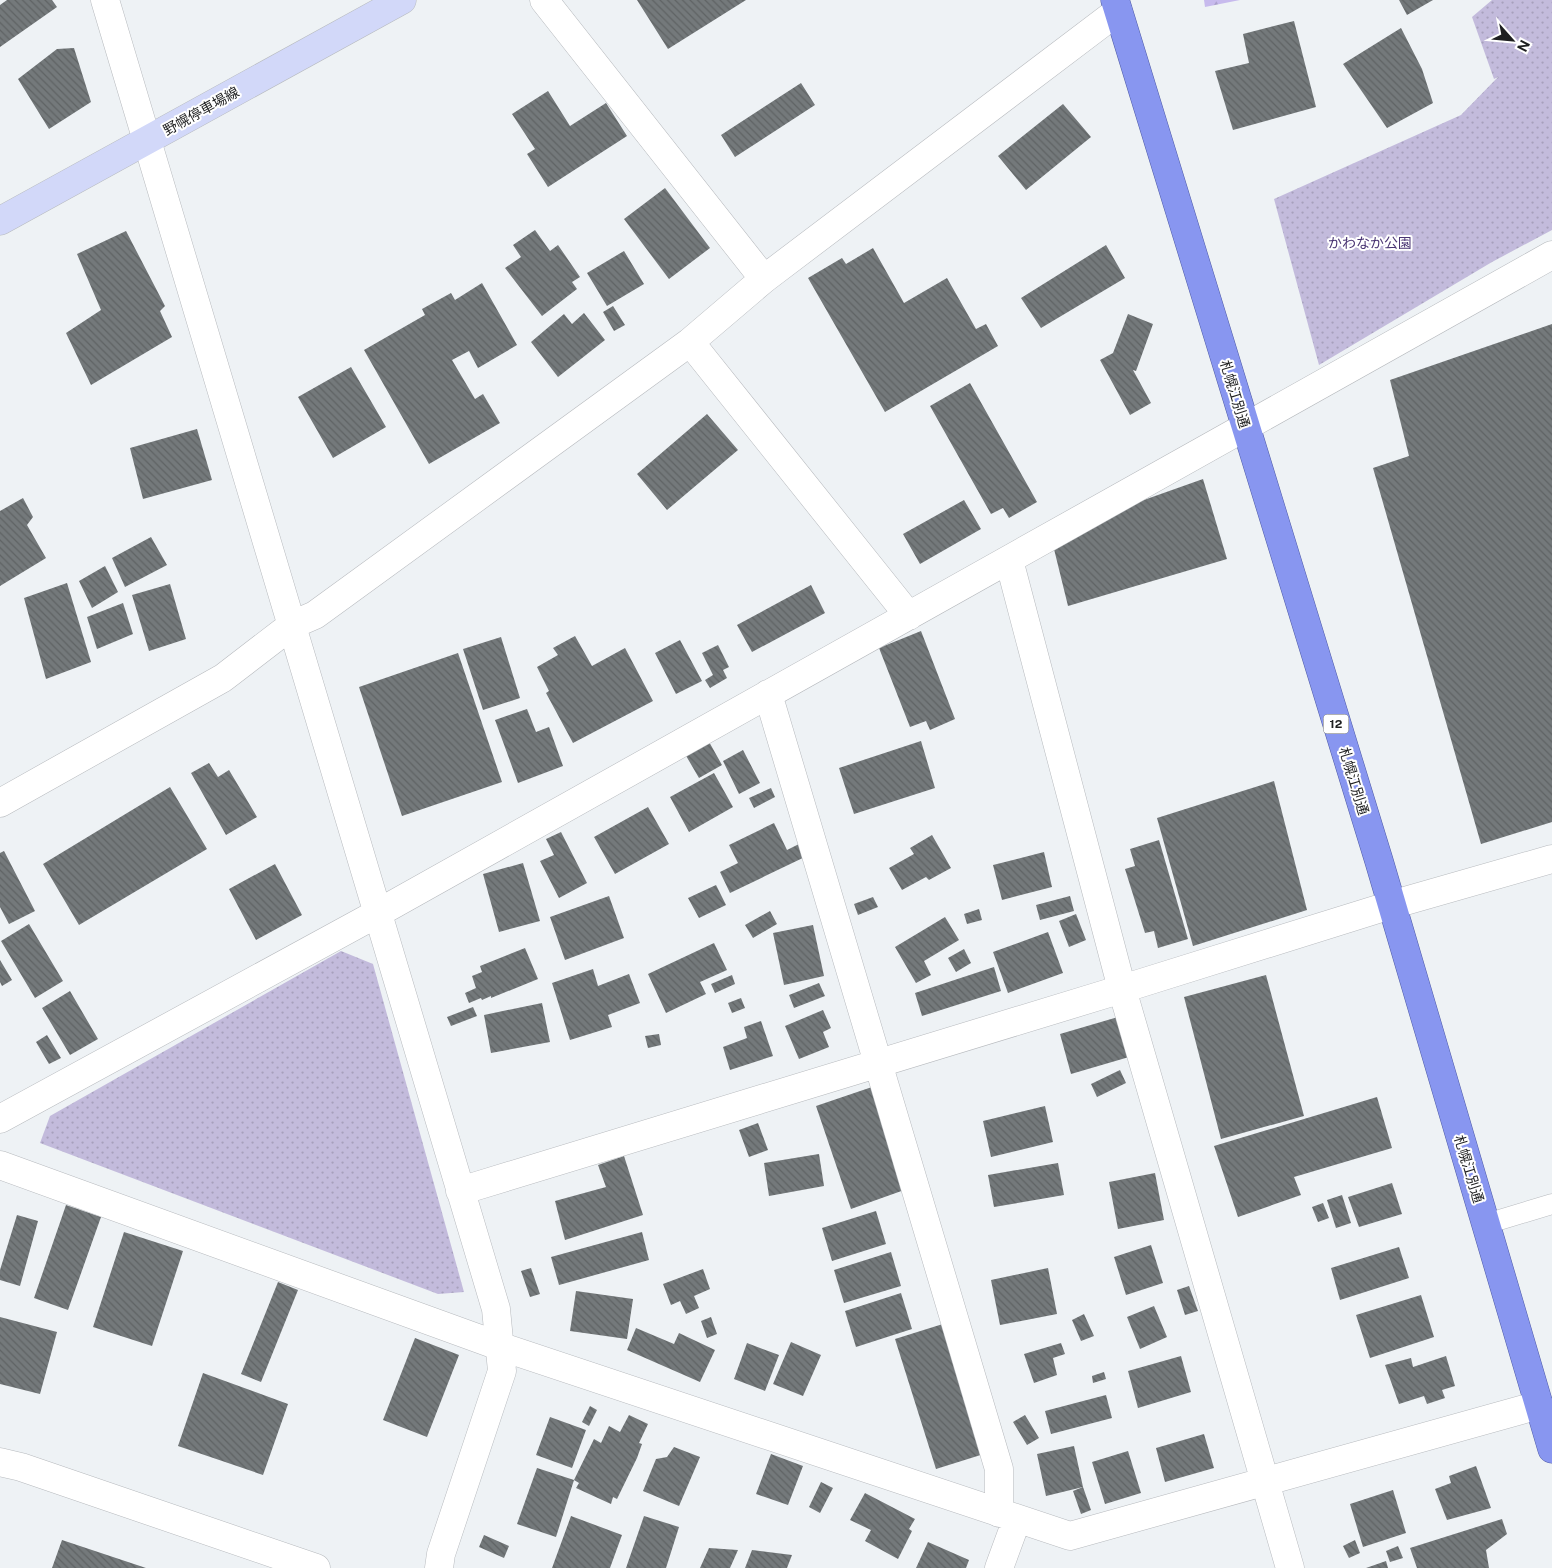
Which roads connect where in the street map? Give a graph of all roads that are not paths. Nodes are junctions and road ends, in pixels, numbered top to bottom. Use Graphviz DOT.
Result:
graph roads {
  1 [pos="105,0"];
  2 [pos="402,0"];
  3 [pos="544,0"];
  4 [pos="1117,5"];
  5 [pos="147,140"];
  6 [pos="0,221"];
  7 [pos="1552,255"];
  8 [pos="764,279"];
  9 [pos="690,342"];
  10 [pos="1245,428"];
  11 [pos="1009,560"];
  12 [pos="909,616"];
  13 [pos="292,625"];
  14 [pos="768,694"];
  15 [pos="0,803"];
  16 [pos="1552,859"];
  17 [pos="1391,905"];
  18 [pos="378,913"];
  19 [pos="1122,989"];
  20 [pos="879,1063"];
  21 [pos="0,1119"];
  22 [pos="0,1165"];
  23 [pos="460,1191"];
  24 [pos="1552,1204"];
  25 [pos="1486,1224"];
  26 [pos="499,1346"];
  27 [pos="1539,1404"];
  28 [pos="1552,1449"];
  29 [pos="0,1462"];
  30 [pos="1263,1482"];
  31 [pos="1008,1516"];
  32 [pos="316,1568"];
  33 [pos="439,1568"];
  34 [pos="999,1568"];
  35 [pos="1290,1568"];
  1 -- 5 [label="street"];
  2 -- 5 [label="main road, 野幌停車場線"];
  3 -- 8 [label="street"];
  4 -- 8 [label="street"];
  4 -- 10 [label="highway, 札幌江別通 / 12"];
  5 -- 6 [label="main road, 野幌停車場線"];
  5 -- 13 [label="street"];
  7 -- 10 [label="street"];
  8 -- 9 [label="street"];
  9 -- 12 [label="street"];
  9 -- 13 [label="street"];
  10 -- 11 [label="street"];
  10 -- 17 [label="highway, 札幌江別通 / 12"];
  11 -- 12 [label="street"];
  11 -- 19 [label="street"];
  12 -- 14 [label="street"];
  13 -- 15 [label="street"];
  13 -- 18 [label="street"];
  14 -- 18 [label="street"];
  14 -- 20 [label="street"];
  16 -- 17 [label="street"];
  17 -- 19 [label="street"];
  17 -- 25 [label="highway, 札幌江別通 / 12"];
  18 -- 21 [label="street"];
  18 -- 23 [label="street"];
  19 -- 20 [label="street"];
  19 -- 30 [label="street"];
  20 -- 23 [label="street"];
  20 -- 31 [label="street"];
  22 -- 26 [label="street"];
  23 -- 26 [label="street"];
  24 -- 25 [label="lane"];
  25 -- 27 [label="highway, 札幌江別通 / 12"];
  26 -- 31 [label="street"];
  26 -- 33 [label="street"];
  27 -- 28 [label="highway, 札幌江別通 / 12"];
  27 -- 30 [label="street"];
  29 -- 32 [label="street"];
  30 -- 31 [label="street"];
  30 -- 35 [label="street"];
  31 -- 34 [label="street"];
}
